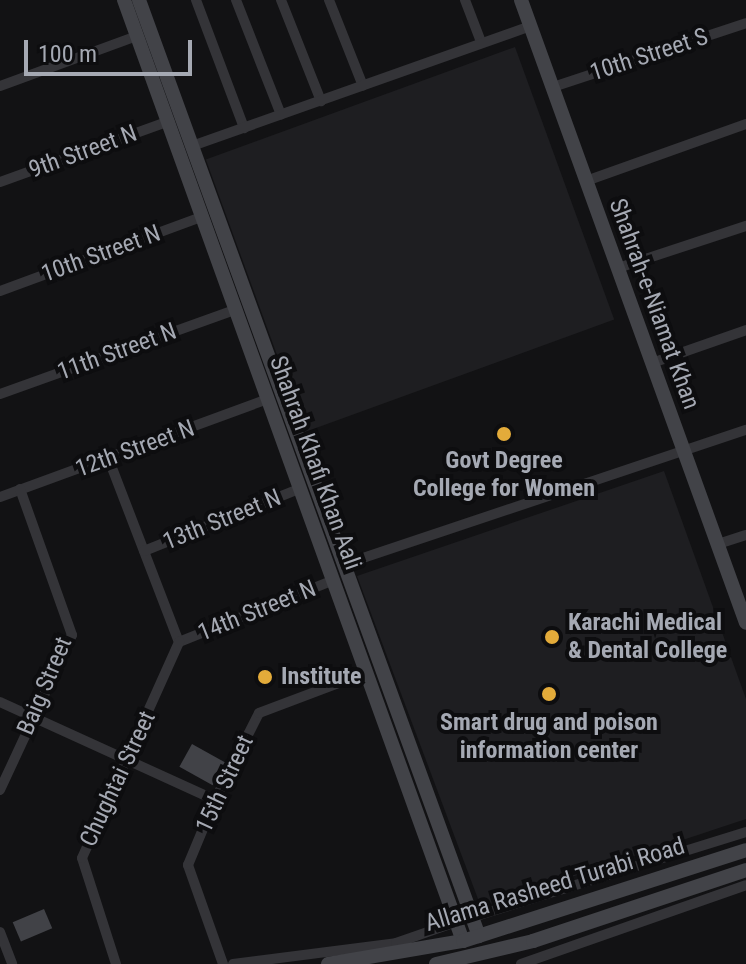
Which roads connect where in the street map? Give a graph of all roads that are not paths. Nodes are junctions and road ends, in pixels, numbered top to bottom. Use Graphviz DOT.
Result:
graph roads {
  1 [pos="124,0"];
  2 [pos="139,0"];
  3 [pos="196,0"];
  4 [pos="236,0"];
  5 [pos="281,0"];
  6 [pos="329,0"];
  7 [pos="465,0"];
  8 [pos="521,0"];
  9 [pos="746,23"];
  10 [pos="531,26"];
  11 [pos="137,36"];
  12 [pos="481,42"];
  13 [pos="0,86"];
  14 [pos="363,86"];
  15 [pos="553,87"];
  16 [pos="321,101"];
  17 [pos="281,115"];
  18 [pos="167,122"];
  19 [pos="746,124"];
  20 [pos="244,128"];
  21 [pos="190,142"];
  22 [pos="174,144"];
  23 [pos="586,181"];
  24 [pos="0,182"];
  25 [pos="201,217"];
  26 [pos="746,226"];
  27 [pos="618,268"];
  28 [pos="0,291"];
  29 [pos="252,310"];
  30 [pos="235,313"];
  31 [pos="746,330"];
  32 [pos="652,363"];
  33 [pos="0,394"];
  34 [pos="268,399"];
  35 [pos="746,430"];
  36 [pos="683,449"];
  37 [pos="109,460"];
  38 [pos="315,484"];
  39 [pos="20,489"];
  40 [pos="299,490"];
  41 [pos="0,497"];
  42 [pos="746,535"];
  43 [pos="718,544"];
  44 [pos="144,551"];
  45 [pos="345,564"];
  46 [pos="334,580"];
  47 [pos="746,623"];
  48 [pos="179,642"];
  49 [pos="368,672"];
  50 [pos="0,702"];
  51 [pos="33,716"];
  52 [pos="128,759"];
  53 [pos="0,790"];
  54 [pos="215,800"];
  55 [pos="746,832"];
  56 [pos="746,850"];
  57 [pos="746,870"];
  58 [pos="746,885"];
  59 [pos="473,917"];
  60 [pos="456,922"];
  61 [pos="0,932"];
  62 [pos="479,936"];
  63 [pos="463,941"];
  64 [pos="468,962"];
  65 [pos="12,964"];
  66 [pos="116,964"];
  67 [pos="223,964"];
  68 [pos="233,964"];
  69 [pos="328,964"];
  70 [pos="436,964"];
  71 [pos="521,964"];
  1 -- 11 [label="main road, Shahrah Khafi Khan Aali"];
  2 -- 21 [label="main road, Shahrah Khafi Khan Aali"];
  3 -- 20 [label="street"];
  4 -- 17 [label="street"];
  5 -- 16 [label="street"];
  6 -- 14 [label="street"];
  7 -- 12 [label="street"];
  8 -- 10 [label="main road, Shahrah-e-Niamat Khan"];
  9 -- 15 [label="street, 10th Street S"];
  10 -- 12 [label="street"];
  10 -- 15 [label="main road, Shahrah-e-Niamat Khan"];
  11 -- 13 [label="street"];
  11 -- 18 [label="main road, Shahrah Khafi Khan Aali"];
  12 -- 14 [label="street"];
  14 -- 16 [label="street"];
  15 -- 23 [label="main road, Shahrah-e-Niamat Khan"];
  16 -- 17 [label="street"];
  17 -- 20 [label="street"];
  18 -- 22 [label="main road, Shahrah Khafi Khan Aali"];
  18 -- 24 [label="street, 9th Street N"];
  19 -- 23 [label="street"];
  20 -- 21 [label="street"];
  21 -- 22 [label="main road"];
  21 -- 29 [label="main road, Shahrah Khafi Khan Aali"];
  22 -- 25 [label="main road, Shahrah Khafi Khan Aali"];
  23 -- 27 [label="main road, Shahrah-e-Niamat Khan"];
  25 -- 28 [label="street, 10th Street N"];
  25 -- 30 [label="main road, Shahrah Khafi Khan Aali"];
  26 -- 27 [label="street"];
  27 -- 32 [label="main road, Shahrah-e-Niamat Khan"];
  29 -- 30 [label="main road"];
  29 -- 38 [label="main road, Shahrah Khafi Khan Aali"];
  30 -- 33 [label="street, 11th Street N"];
  30 -- 34 [label="main road, Shahrah Khafi Khan Aali"];
  31 -- 32 [label="street"];
  32 -- 36 [label="main road, Shahrah-e-Niamat Khan"];
  34 -- 37 [label="street, 12th Street N"];
  34 -- 40 [label="main road, Shahrah Khafi Khan Aali"];
  35 -- 36 [label="street"];
  36 -- 43 [label="main road, Shahrah-e-Niamat Khan"];
  36 -- 45 [label="street"];
  37 -- 39 [label="street, 12th Street N"];
  37 -- 44 [label="street"];
  38 -- 40 [label="main road"];
  38 -- 45 [label="main road, Shahrah Khafi Khan Aali"];
  39 -- 41 [label="street, 12th Street N"];
  39 -- 51 [label="street, Baig Street"];
  40 -- 44 [label="street, 13th Street N"];
  40 -- 46 [label="main road, Shahrah Khafi Khan Aali"];
  42 -- 43 [label="street"];
  43 -- 47 [label="main road, Shahrah-e-Niamat Khan"];
  44 -- 48 [label="street"];
  45 -- 59 [label="main road, Shahrah Khafi Khan Aali"];
  46 -- 48 [label="street, 14th Street N"];
  46 -- 49 [label="main road, Shahrah Khafi Khan Aali"];
  48 -- 52 [label="street, Chughtai Street"];
  49 -- 54 [label="street, 15th Street"];
  49 -- 60 [label="main road, Shahrah Khafi Khan Aali"];
  50 -- 51 [label="street"];
  51 -- 52 [label="street"];
  51 -- 53 [label="street, Baig Street"];
  52 -- 54 [label="street"];
  52 -- 66 [label="street, Chughtai Street"];
  54 -- 67 [label="street, 15th Street"];
  55 -- 59 [label="street"];
  56 -- 62 [label="main road, Allama Rasheed Turabi Road"];
  57 -- 64 [label="main road, Allama Rasheed Turabi Road"];
  58 -- 71 [label="street"];
  59 -- 62 [label="main road, Shahrah Khafi Khan Aali"];
  60 -- 63 [label="main road, Shahrah Khafi Khan Aali"];
  60 -- 68 [label="street"];
  61 -- 65 [label="street"];
  62 -- 63 [label="main road, Allama Rasheed Turabi Road"];
  63 -- 64 [label="street"];
  63 -- 69 [label="main road, Allama Rasheed Turabi Road"];
  64 -- 70 [label="main road, Allama Rasheed Turabi Road"];
}
